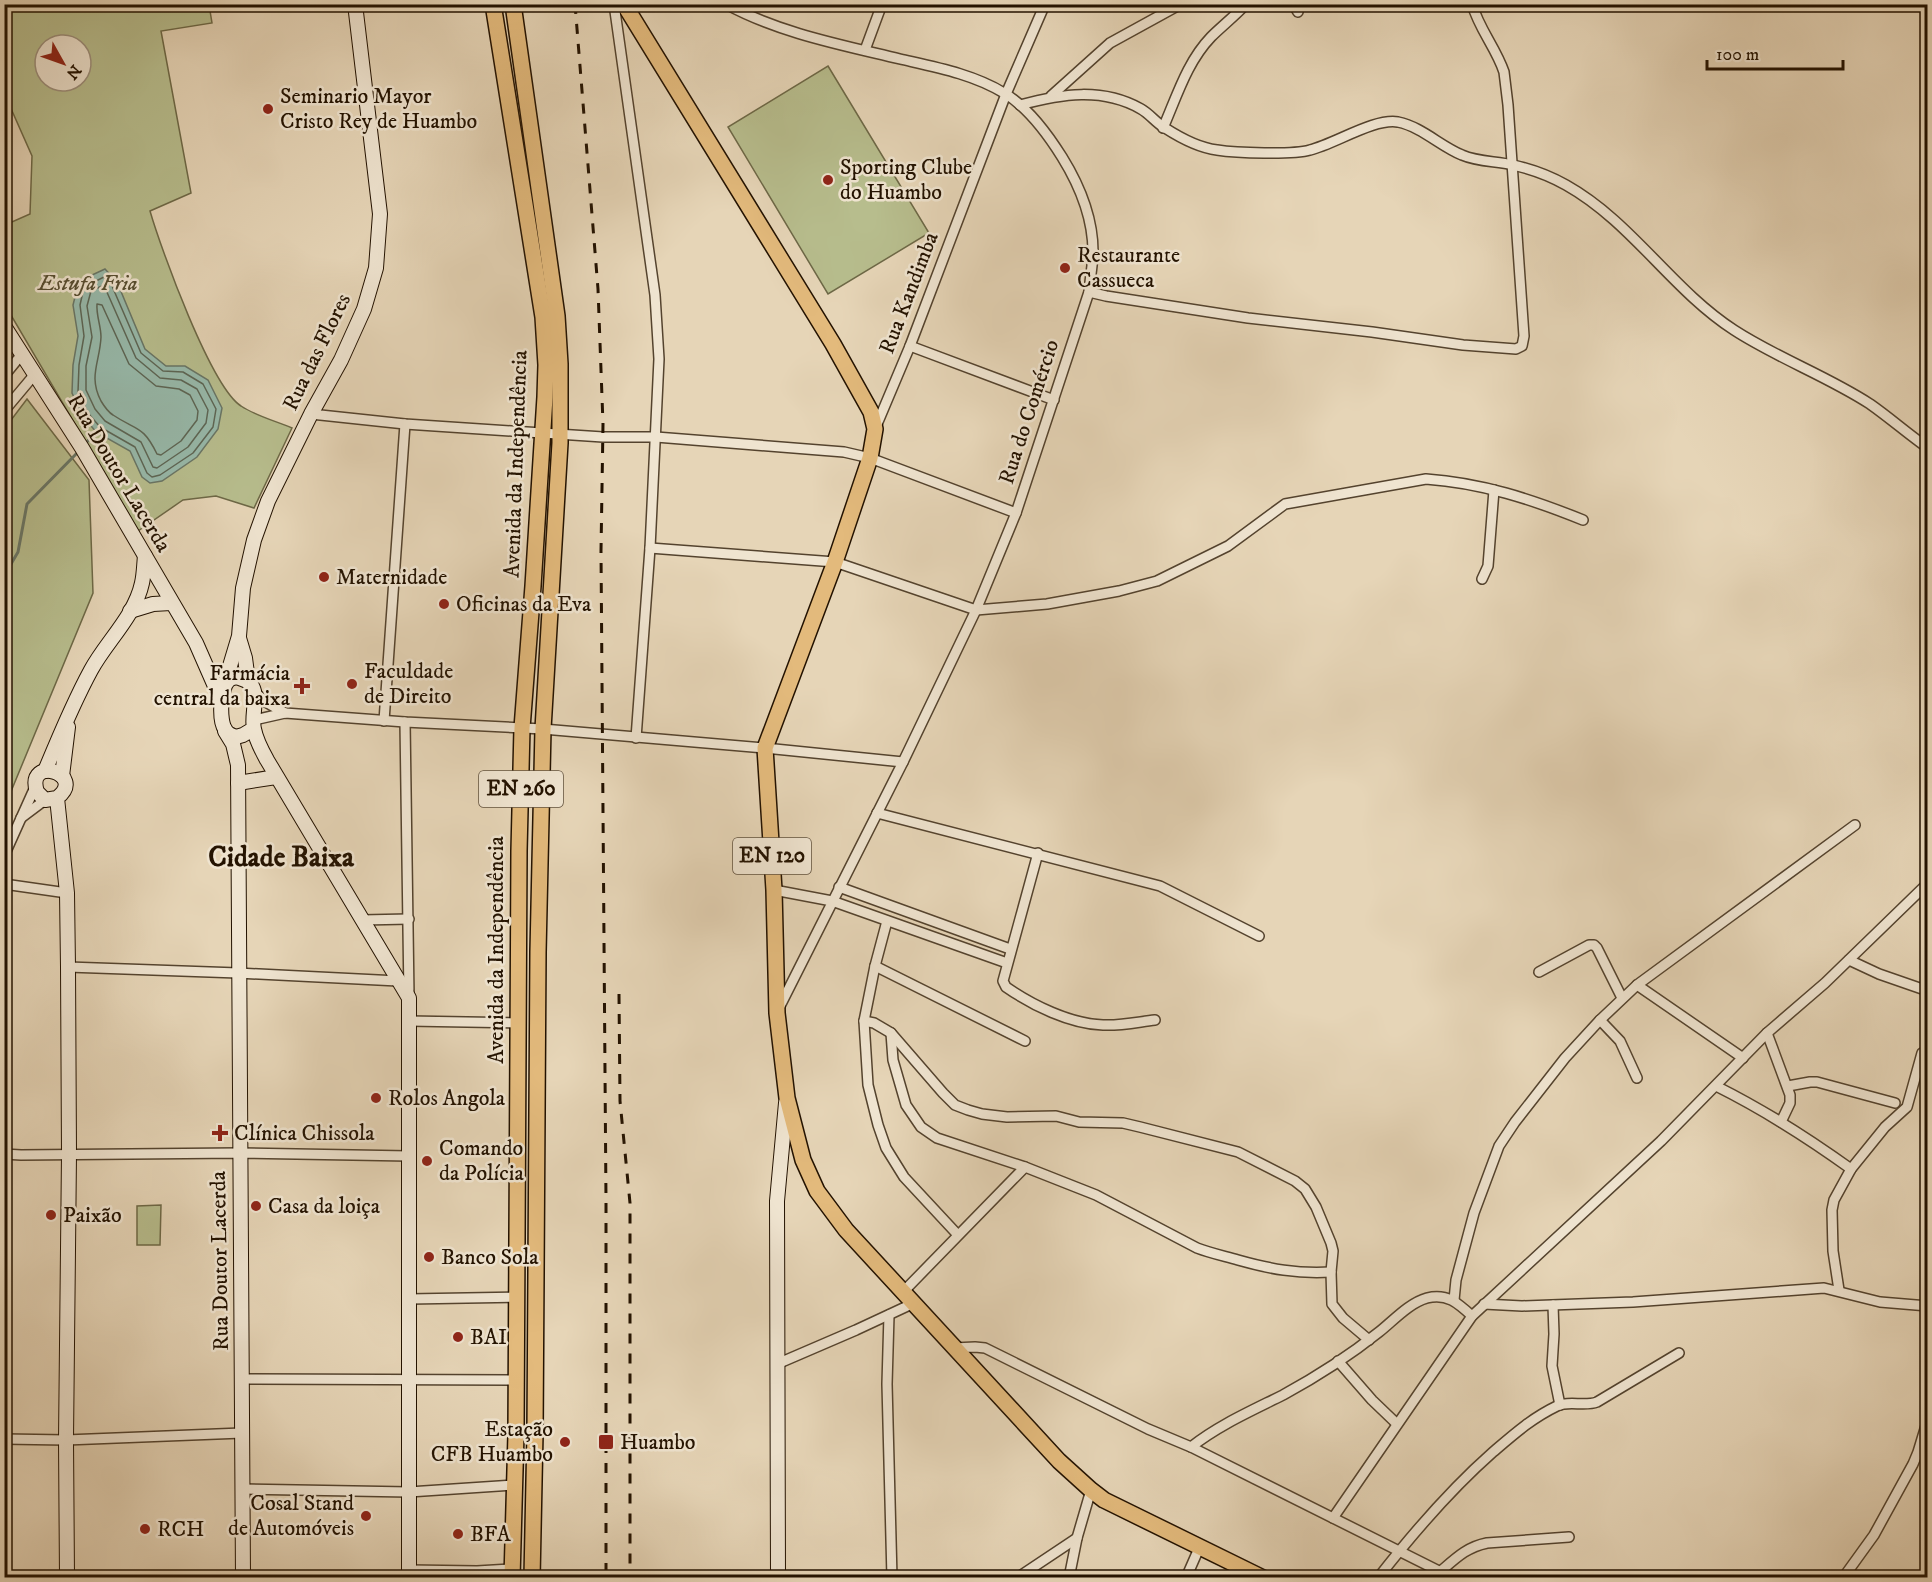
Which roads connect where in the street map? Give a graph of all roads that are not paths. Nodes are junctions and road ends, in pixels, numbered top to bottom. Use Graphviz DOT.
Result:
graph roads {
  1 [pos="219,4"];
  2 [pos="226,4"];
  3 [pos="355,4"];
  4 [pos="493,4"];
  5 [pos="513,4"];
  6 [pos="614,4"];
  7 [pos="624,4"];
  8 [pos="726,4"];
  9 [pos="882,4"];
  10 [pos="1045,4"];
  11 [pos="1181,4"];
  12 [pos="1246,4"];
  13 [pos="1472,4"];
  14 [pos="865,50"];
  15 [pos="1006,94"];
  16 [pos="1051,96"];
  17 [pos="1020,105"];
  18 [pos="1164,128"];
  19 [pos="1512,165"];
  20 [pos="1089,292"];
  21 [pos="4,326"];
  22 [pos="910,346"];
  23 [pos="22,354"];
  24 [pos="35,374"];
  25 [pos="4,376"];
  26 [pos="1054,400"];
  27 [pos="4,411"];
  28 [pos="311,414"];
  29 [pos="405,424"];
  30 [pos="876,429"];
  31 [pos="542,433"];
  32 [pos="561,433"];
  33 [pos="656,437"];
  34 [pos="1928,448"];
  35 [pos="870,458"];
  36 [pos="1494,490"];
  37 [pos="1016,513"];
  38 [pos="1583,520"];
  39 [pos="650,548"];
  40 [pos="145,556"];
  41 [pos="835,562"];
  42 [pos="1482,579"];
  43 [pos="533,586"];
  44 [pos="552,586"];
  45 [pos="171,603"];
  46 [pos="976,610"];
  47 [pos="130,611"];
  48 [pos="239,636"];
  49 [pos="196,643"];
  50 [pos="243,680"];
  51 [pos="221,700"];
  52 [pos="70,710"];
  53 [pos="285,713"];
  54 [pos="384,721"];
  55 [pos="405,722"];
  56 [pos="254,724"];
  57 [pos="522,728"];
  58 [pos="543,729"];
  59 [pos="225,731"];
  60 [pos="636,738"];
  61 [pos="765,748"];
  62 [pos="903,762"];
  63 [pos="45,771"];
  64 [pos="62,776"];
  65 [pos="276,777"];
  66 [pos="238,783"];
  67 [pos="35,787"];
  68 [pos="51,799"];
  69 [pos="877,813"];
  70 [pos="19,820"];
  71 [pos="1855,825"];
  72 [pos="519,851"];
  73 [pos="540,852"];
  74 [pos="1038,854"];
  75 [pos="4,856"];
  76 [pos="519,870"];
  77 [pos="540,870"];
  78 [pos="1928,883"];
  79 [pos="4,884"];
  80 [pos="839,887"];
  81 [pos="774,890"];
  82 [pos="67,893"];
  83 [pos="832,901"];
  84 [pos="409,919"];
  85 [pos="362,920"];
  86 [pos="887,921"];
  87 [pos="1259,936"];
  88 [pos="1010,949"];
  89 [pos="1849,960"];
  90 [pos="1007,963"];
  91 [pos="875,966"];
  92 [pos="68,968"];
  93 [pos="1539,972"];
  94 [pos="238,973"];
  95 [pos="399,981"];
  96 [pos="1637,985"];
  97 [pos="1928,992"];
  98 [pos="409,998"];
  99 [pos="1622,998"];
  100 [pos="777,1012"];
  101 [pos="1155,1020"];
  102 [pos="1600,1020"];
  103 [pos="409,1021"];
  104 [pos="864,1021"];
  105 [pos="518,1023"];
  106 [pos="891,1033"];
  107 [pos="1767,1033"];
  108 [pos="1025,1041"];
  109 [pos="1922,1053"];
  110 [pos="1743,1058"];
  111 [pos="1636,1078"];
  112 [pos="1716,1086"];
  113 [pos="1788,1086"];
  114 [pos="787,1098"];
  115 [pos="1895,1103"];
  116 [pos="1781,1122"];
  117 [pos="536,1152"];
  118 [pos="239,1153"];
  119 [pos="518,1153"];
  120 [pos="4,1154"];
  121 [pos="69,1154"];
  122 [pos="409,1156"];
  123 [pos="1025,1167"];
  124 [pos="1851,1170"];
  125 [pos="957,1234"];
  126 [pos="1331,1272"];
  127 [pos="1839,1290"];
  128 [pos="517,1297"];
  129 [pos="908,1297"];
  130 [pos="409,1299"];
  131 [pos="1454,1300"];
  132 [pos="1484,1304"];
  133 [pos="1554,1305"];
  134 [pos="1928,1306"];
  135 [pos="889,1315"];
  136 [pos="1472,1316"];
  137 [pos="1369,1340"];
  138 [pos="954,1348"];
  139 [pos="1679,1353"];
  140 [pos="1338,1361"];
  141 [pos="777,1364"];
  142 [pos="242,1379"];
  143 [pos="515,1380"];
  144 [pos="409,1381"];
  145 [pos="1560,1405"];
  146 [pos="1928,1419"];
  147 [pos="1396,1424"];
  148 [pos="242,1433"];
  149 [pos="535,1433"];
  150 [pos="516,1434"];
  151 [pos="4,1439"];
  152 [pos="66,1440"];
  153 [pos="1191,1447"];
  154 [pos="513,1485"];
  155 [pos="242,1489"];
  156 [pos="1091,1490"];
  157 [pos="409,1492"];
  158 [pos="1333,1518"];
  159 [pos="1569,1537"];
  160 [pos="1077,1538"];
  161 [pos="1200,1546"];
  162 [pos="1400,1550"];
  163 [pos="1441,1571"];
  164 [pos="512,1573"];
  165 [pos="409,1574"];
  166 [pos="67,1578"];
  167 [pos="243,1578"];
  168 [pos="532,1578"];
  169 [pos="778,1578"];
  170 [pos="892,1578"];
  171 [pos="1017,1578"];
  172 [pos="1069,1578"];
  173 [pos="1186,1578"];
  174 [pos="1263,1578"];
  175 [pos="1378,1578"];
  176 [pos="1453,1578"];
  177 [pos="1843,1578"];
  1 -- 2 [label="street"];
  3 -- 28 [label="street, Rua das Flores"];
  4 -- 31 [label="main road, Avenida da Independência / EN 260"];
  5 -- 32 [label="main road, Avenida da Independência / EN 260"];
  6 -- 33 [label="street"];
  7 -- 30 [label="main road"];
  8 -- 14 [label="street, Rua do Comércio"];
  9 -- 14 [label="street"];
  10 -- 15 [label="street, Rua Kandimba"];
  11 -- 16 [label="street"];
  12 -- 18 [label="street"];
  13 -- 19 [label="street"];
  14 -- 15 [label="street, Rua do Comércio"];
  15 -- 17 [label="street, Rua do Comércio"];
  15 -- 22 [label="street, Rua Kandimba"];
  16 -- 17 [label="street"];
  16 -- 18 [label="street"];
  17 -- 20 [label="street, Rua do Comércio"];
  18 -- 19 [label="street"];
  19 -- 20 [label="street"];
  19 -- 34 [label="street"];
  20 -- 26 [label="street, Rua do Comércio"];
  21 -- 23 [label="street, Rua Doutor Lacerda"];
  22 -- 26 [label="street"];
  22 -- 30 [label="street, Rua Kandimba"];
  23 -- 24 [label="street, Rua Doutor Lacerda"];
  23 -- 25 [label="street"];
  24 -- 27 [label="street"];
  24 -- 40 [label="street, Rua Doutor Lacerda"];
  26 -- 37 [label="street, Rua do Comércio"];
  28 -- 29 [label="street"];
  28 -- 48 [label="street, Rua das Flores"];
  29 -- 31 [label="street"];
  29 -- 54 [label="street"];
  30 -- 35 [label="main road, EN 120"];
  31 -- 32 [label="street"];
  31 -- 43 [label="main road, Avenida da Independência / EN 260"];
  32 -- 33 [label="street"];
  32 -- 44 [label="main road, Avenida da Independência / EN 260"];
  33 -- 35 [label="street"];
  33 -- 39 [label="street"];
  35 -- 37 [label="street"];
  35 -- 41 [label="main road, EN 120"];
  36 -- 38 [label="street"];
  36 -- 42 [label="street"];
  36 -- 46 [label="street"];
  37 -- 46 [label="street, Rua do Comércio"];
  39 -- 41 [label="street"];
  39 -- 60 [label="street"];
  40 -- 45 [label="street, Rua Doutor Lacerda"];
  40 -- 47 [label="street"];
  41 -- 46 [label="street"];
  41 -- 61 [label="main road, EN 120"];
  43 -- 44 [label="main road"];
  43 -- 57 [label="main road, Avenida da Independência / EN 260"];
  44 -- 58 [label="main road, Avenida da Independência / EN 260"];
  45 -- 47 [label="street"];
  45 -- 49 [label="street, Rua Doutor Lacerda"];
  46 -- 62 [label="street, Rua do Comércio"];
  47 -- 52 [label="street"];
  48 -- 50 [label="street, Rua das Flores"];
  48 -- 50 [label="street, Rua das Flores"];
  49 -- 50 [label="street, Rua Doutor Lacerda"];
  49 -- 51 [label="street, Rua Doutor Lacerda"];
  50 -- 51 [label="street, Rua Doutor Lacerda"];
  50 -- 53 [label="street"];
  50 -- 56 [label="street"];
  51 -- 59 [label="street, Rua Doutor Lacerda"];
  52 -- 63 [label="street"];
  52 -- 64 [label="street"];
  53 -- 54 [label="street"];
  53 -- 56 [label="street"];
  54 -- 55 [label="street"];
  55 -- 57 [label="street"];
  55 -- 84 [label="street"];
  56 -- 59 [label="street"];
  56 -- 65 [label="street"];
  57 -- 58 [label="street"];
  57 -- 72 [label="main road, Avenida da Independência / EN 260"];
  58 -- 60 [label="street"];
  58 -- 73 [label="main road, Avenida da Independência / EN 260"];
  59 -- 66 [label="street, Rua Doutor Lacerda"];
  60 -- 61 [label="street"];
  61 -- 62 [label="street"];
  61 -- 81 [label="main road, EN 120"];
  62 -- 69 [label="street, Rua do Comércio"];
  63 -- 64 [label="street"];
  63 -- 67 [label="street"];
  64 -- 68 [label="street"];
  65 -- 66 [label="street"];
  65 -- 85 [label="street"];
  66 -- 94 [label="street, Rua Doutor Lacerda"];
  67 -- 68 [label="street"];
  67 -- 70 [label="street"];
  68 -- 70 [label="street"];
  68 -- 82 [label="street"];
  69 -- 74 [label="street"];
  69 -- 80 [label="street, Rua do Comércio"];
  70 -- 75 [label="street"];
  71 -- 96 [label="street"];
  72 -- 73 [label="main road"];
  72 -- 76 [label="main road, Avenida da Independência / EN 260"];
  73 -- 77 [label="main road, Avenida da Independência / EN 260"];
  74 -- 87 [label="street"];
  74 -- 88 [label="street"];
  76 -- 77 [label="main road"];
  76 -- 105 [label="main road, Avenida da Independência / EN 260"];
  77 -- 117 [label="main road, Avenida da Independência / EN 260"];
  78 -- 89 [label="street"];
  79 -- 82 [label="street"];
  80 -- 83 [label="street, Rua do Comércio"];
  80 -- 88 [label="street"];
  81 -- 83 [label="street"];
  81 -- 100 [label="main road, EN 120"];
  82 -- 92 [label="street"];
  83 -- 86 [label="street"];
  83 -- 100 [label="street, Rua do Comércio"];
  84 -- 85 [label="street"];
  84 -- 98 [label="street"];
  85 -- 95 [label="street"];
  86 -- 90 [label="street"];
  86 -- 91 [label="street"];
  88 -- 90 [label="street"];
  89 -- 97 [label="street"];
  89 -- 107 [label="street"];
  90 -- 101 [label="street"];
  91 -- 104 [label="street"];
  91 -- 108 [label="street"];
  92 -- 94 [label="street"];
  92 -- 121 [label="street"];
  93 -- 99 [label="street"];
  94 -- 95 [label="street"];
  94 -- 118 [label="street, Rua Doutor Lacerda"];
  95 -- 98 [label="street"];
  96 -- 99 [label="street"];
  96 -- 110 [label="street"];
  98 -- 103 [label="street"];
  99 -- 102 [label="street"];
  100 -- 114 [label="main road, EN 120"];
  102 -- 111 [label="street"];
  102 -- 131 [label="street"];
  103 -- 105 [label="street"];
  103 -- 122 [label="street"];
  104 -- 106 [label="street"];
  104 -- 125 [label="street"];
  105 -- 119 [label="main road, Avenida da Independência / EN 260"];
  106 -- 123 [label="street"];
  106 -- 126 [label="street"];
  107 -- 110 [label="street"];
  107 -- 113 [label="street"];
  109 -- 124 [label="street"];
  110 -- 112 [label="street"];
  112 -- 116 [label="street"];
  112 -- 132 [label="street"];
  113 -- 115 [label="street"];
  113 -- 116 [label="street"];
  114 -- 129 [label="main road, EN 120"];
  114 -- 141 [label="street"];
  116 -- 124 [label="street"];
  117 -- 119 [label="main road"];
  117 -- 149 [label="main road, Avenida da Independência / EN 260"];
  118 -- 121 [label="street"];
  118 -- 122 [label="street"];
  118 -- 142 [label="street, Rua Doutor Lacerda"];
  119 -- 128 [label="main road, Avenida da Independência / EN 260"];
  120 -- 121 [label="street"];
  121 -- 152 [label="street"];
  122 -- 130 [label="street"];
  123 -- 125 [label="street"];
  123 -- 126 [label="street"];
  124 -- 127 [label="street"];
  125 -- 129 [label="street"];
  126 -- 137 [label="street"];
  127 -- 133 [label="street"];
  127 -- 134 [label="street"];
  128 -- 130 [label="street"];
  128 -- 143 [label="main road, Avenida da Independência / EN 260"];
  129 -- 135 [label="street"];
  129 -- 138 [label="main road, EN 120"];
  130 -- 144 [label="street"];
  131 -- 136 [label="street"];
  131 -- 137 [label="street"];
  132 -- 133 [label="street"];
  132 -- 136 [label="street"];
  133 -- 145 [label="street"];
  135 -- 141 [label="street"];
  135 -- 170 [label="street"];
  136 -- 147 [label="street"];
  137 -- 140 [label="street"];
  138 -- 153 [label="street"];
  138 -- 156 [label="main road, EN 120"];
  139 -- 145 [label="street"];
  140 -- 147 [label="street"];
  140 -- 153 [label="street"];
  141 -- 169 [label="street"];
  142 -- 144 [label="street"];
  142 -- 148 [label="street, Rua Doutor Lacerda"];
  143 -- 144 [label="street"];
  143 -- 150 [label="main road, Avenida da Independência / EN 260"];
  144 -- 157 [label="street"];
  145 -- 162 [label="street"];
  146 -- 177 [label="street"];
  147 -- 158 [label="street"];
  148 -- 152 [label="street"];
  148 -- 155 [label="street, Rua Doutor Lacerda"];
  149 -- 150 [label="main road"];
  149 -- 168 [label="main road, Avenida da Independência / EN 260"];
  150 -- 154 [label="main road, Avenida da Independência / EN 260"];
  151 -- 152 [label="street"];
  152 -- 166 [label="street"];
  153 -- 158 [label="street"];
  154 -- 157 [label="street"];
  154 -- 164 [label="main road, Avenida da Independência / EN 260"];
  155 -- 157 [label="street"];
  155 -- 167 [label="street, Rua Doutor Lacerda"];
  156 -- 160 [label="street"];
  156 -- 161 [label="main road, EN 120"];
  157 -- 165 [label="street"];
  158 -- 162 [label="street"];
  159 -- 163 [label="street"];
  160 -- 171 [label="street"];
  160 -- 172 [label="street"];
  161 -- 173 [label="street"];
  161 -- 174 [label="main road, EN 120"];
  162 -- 163 [label="street"];
  162 -- 175 [label="street"];
  163 -- 176 [label="street"];
  164 -- 165 [label="street"];
}
